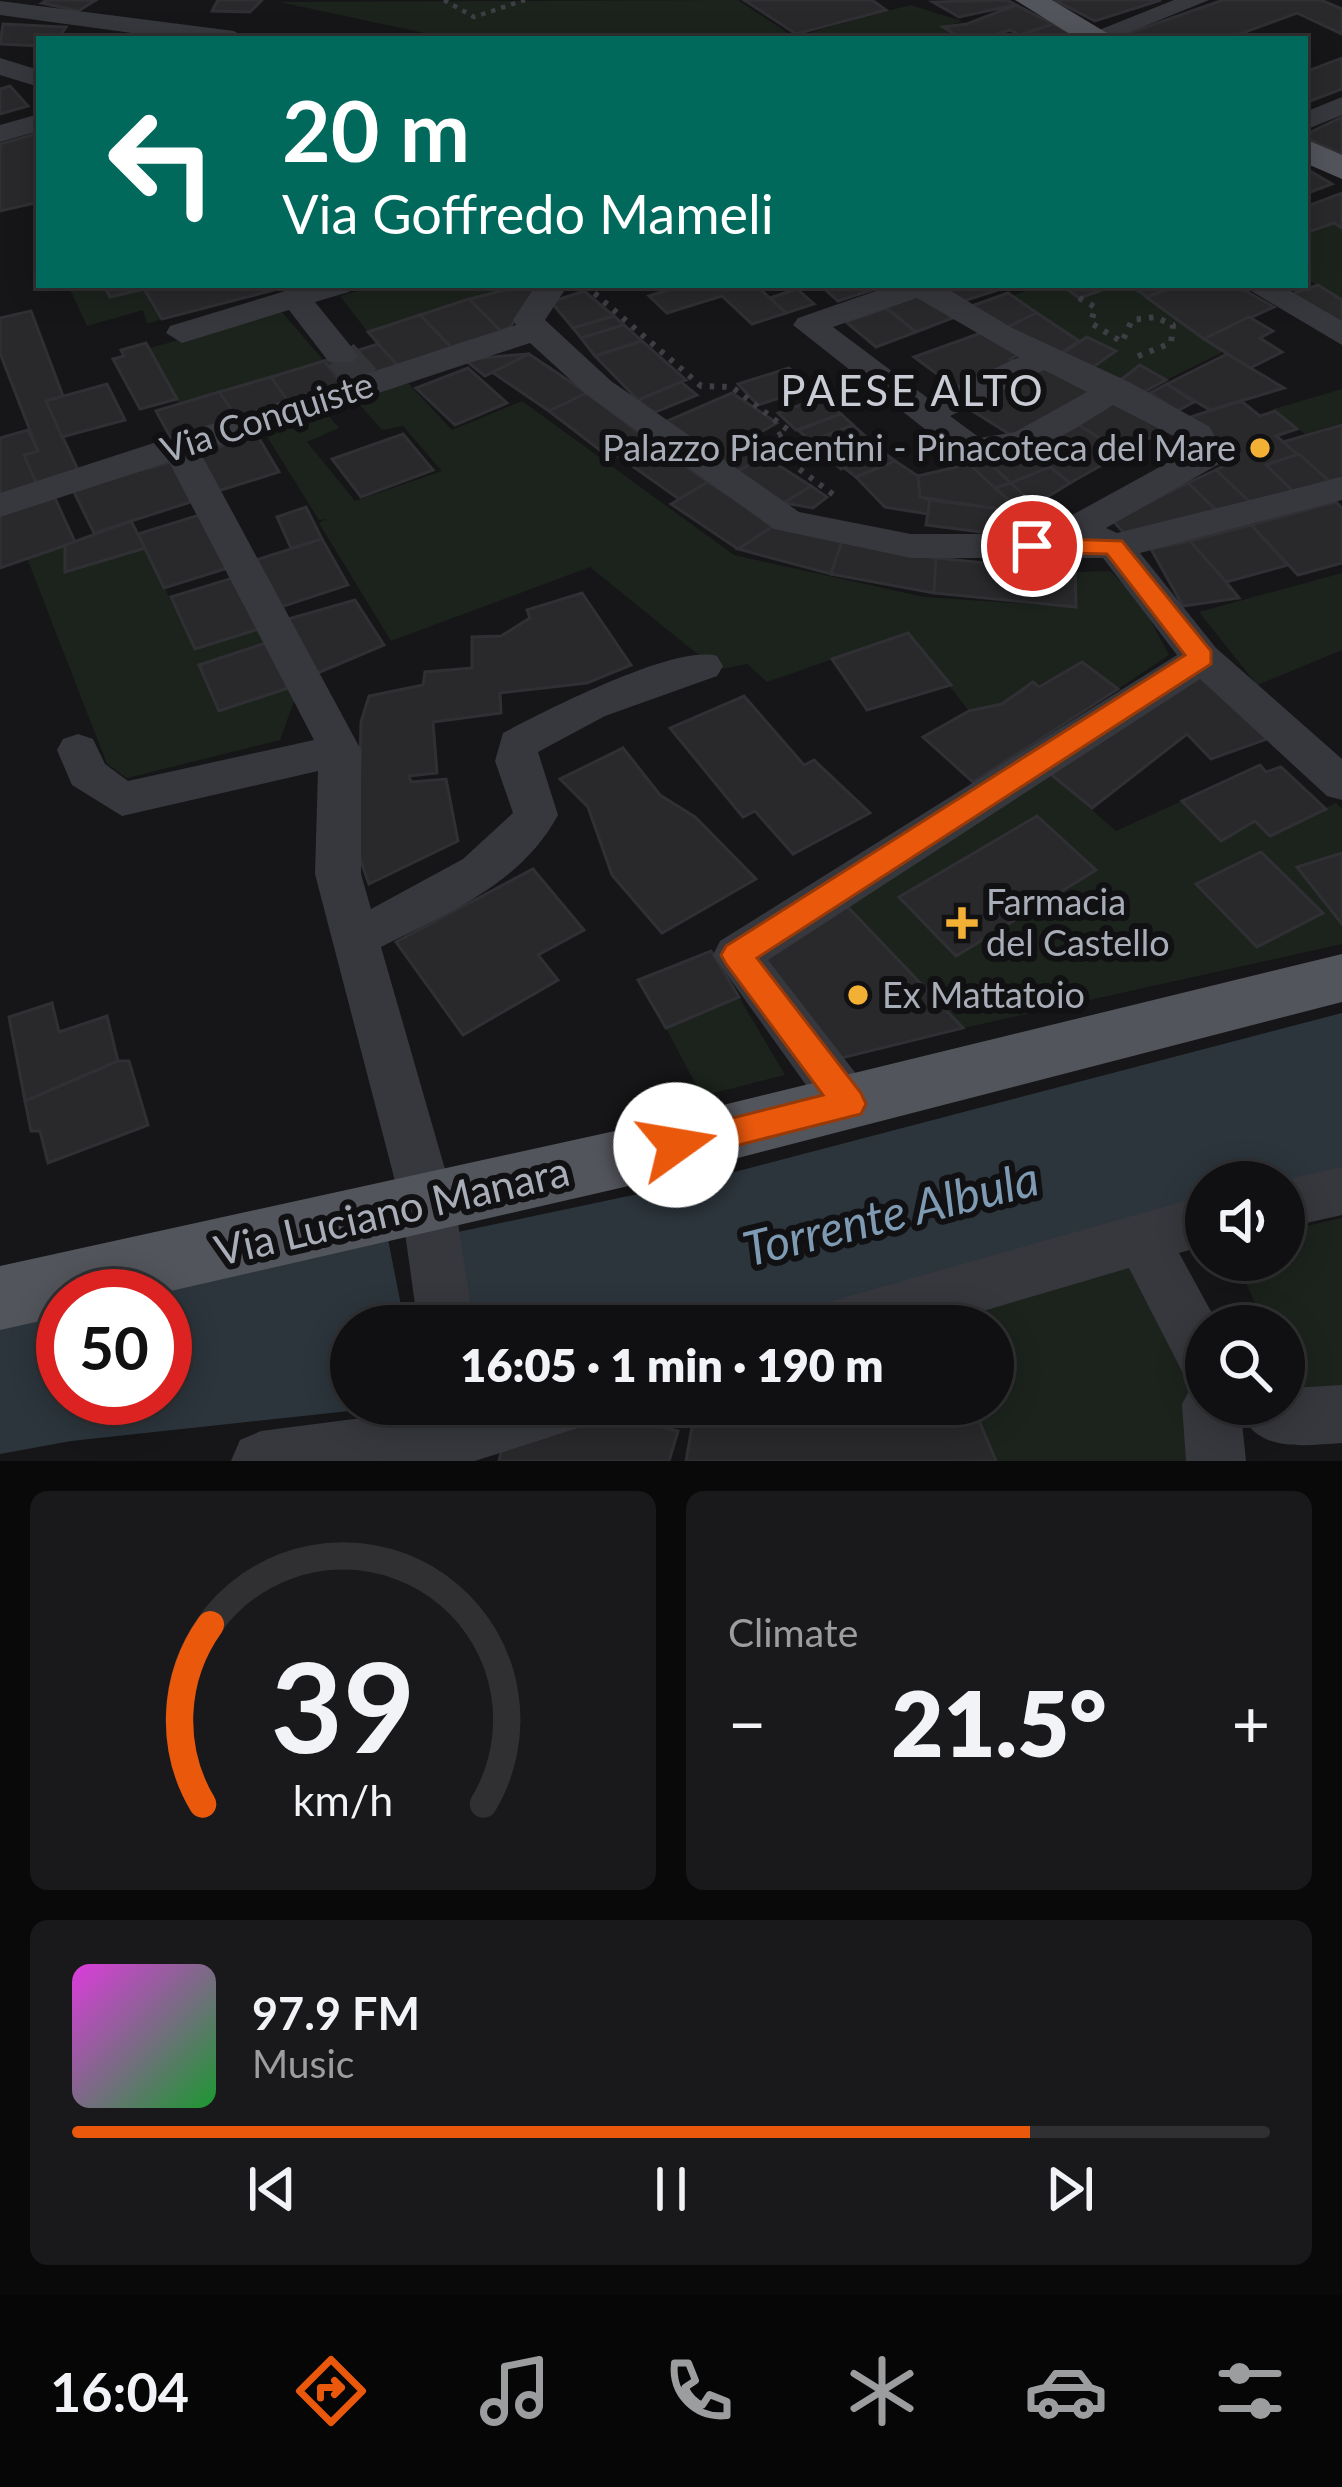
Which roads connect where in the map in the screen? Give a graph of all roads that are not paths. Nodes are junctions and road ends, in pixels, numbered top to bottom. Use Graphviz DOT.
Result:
graph roads {
  1 [pos="1030,0"];
  2 [pos="1197,0"];
  3 [pos="0,8"];
  4 [pos="135,22"];
  5 [pos="109,36"];
  6 [pos="217,36"];
  7 [pos="1095,36"];
  8 [pos="1104,36"];
  9 [pos="0,66"];
  10 [pos="36,74"];
  11 [pos="36,74"];
  12 [pos="0,83"];
  13 [pos="1342,105"];
  14 [pos="1308,121"];
  15 [pos="36,123"];
  16 [pos="0,134"];
  17 [pos="1308,150"];
  18 [pos="1342,169"];
  19 [pos="547,288"];
  20 [pos="911,288"];
  21 [pos="924,288"];
  22 [pos="1262,288"];
  23 [pos="318,292"];
  24 [pos="535,330"];
  25 [pos="182,333"];
  26 [pos="1342,335"];
  27 [pos="354,351"];
  28 [pos="1046,357"];
  29 [pos="1105,385"];
  30 [pos="926,414"];
  31 [pos="179,446"];
  32 [pos="1342,488"];
  33 [pos="0,505"];
  34 [pos="1114,546"];
  35 [pos="1202,658"];
  36 [pos="703,666"];
  37 [pos="78,750"];
  38 [pos="340,750"];
  39 [pos="1342,784"];
  40 [pos="358,937"];
  41 [pos="1342,978"];
  42 [pos="849,1104"];
  43 [pos="1342,1191"];
  44 [pos="1305,1199"];
  45 [pos="431,1224"];
  46 [pos="1185,1226"];
  47 [pos="1142,1238"];
  48 [pos="0,1298"];
  49 [pos="443,1305"];
  50 [pos="911,1305"];
  51 [pos="1185,1319"];
  52 [pos="1342,1414"];
  53 [pos="1305,1416"];
  54 [pos="1213,1425"];
  55 [pos="451,1431"];
  56 [pos="261,1461"];
  57 [pos="1216,1461"];
  1 -- 7 [label="main road"];
  2 -- 8 [label="street"];
  3 -- 4 [label="street"];
  4 -- 5 [label="street"];
  4 -- 6 [label="street"];
  9 -- 10 [label="street"];
  11 -- 12 [label="street"];
  13 -- 14 [label="street"];
  15 -- 16 [label="street"];
  17 -- 18 [label="main road"];
  19 -- 24 [label="street"];
  20 -- 30 [label="street"];
  21 -- 28 [label="street"];
  22 -- 26 [label="street"];
  23 -- 25 [label="street"];
  23 -- 27 [label="street"];
  24 -- 31 [label="street, Via Conquiste"];
  24 -- 34 [label="street"];
  28 -- 29 [label="street"];
  28 -- 30 [label="street"];
  29 -- 30 [label="street"];
  29 -- 34 [label="street"];
  31 -- 33 [label="street, Via Conquiste"];
  31 -- 38 [label="street"];
  32 -- 34 [label="street"];
  34 -- 35 [label="street"];
  35 -- 39 [label="street"];
  35 -- 42 [label="street"];
  36 -- 40 [label="street"];
  37 -- 38 [label="street"];
  38 -- 40 [label="street"];
  40 -- 45 [label="street"];
  41 -- 42 [label="main road, Via Luciano Manara"];
  42 -- 45 [label="main road, Via Luciano Manara"];
  43 -- 44 [label="street"];
  45 -- 48 [label="main road, Via Luciano Manara"];
  45 -- 49 [label="street"];
  46 -- 47 [label="street"];
  47 -- 50 [label="street"];
  47 -- 51 [label="street"];
  52 -- 53 [label="street"];
  54 -- 57 [label="street"];
  55 -- 56 [label="street"];
}
